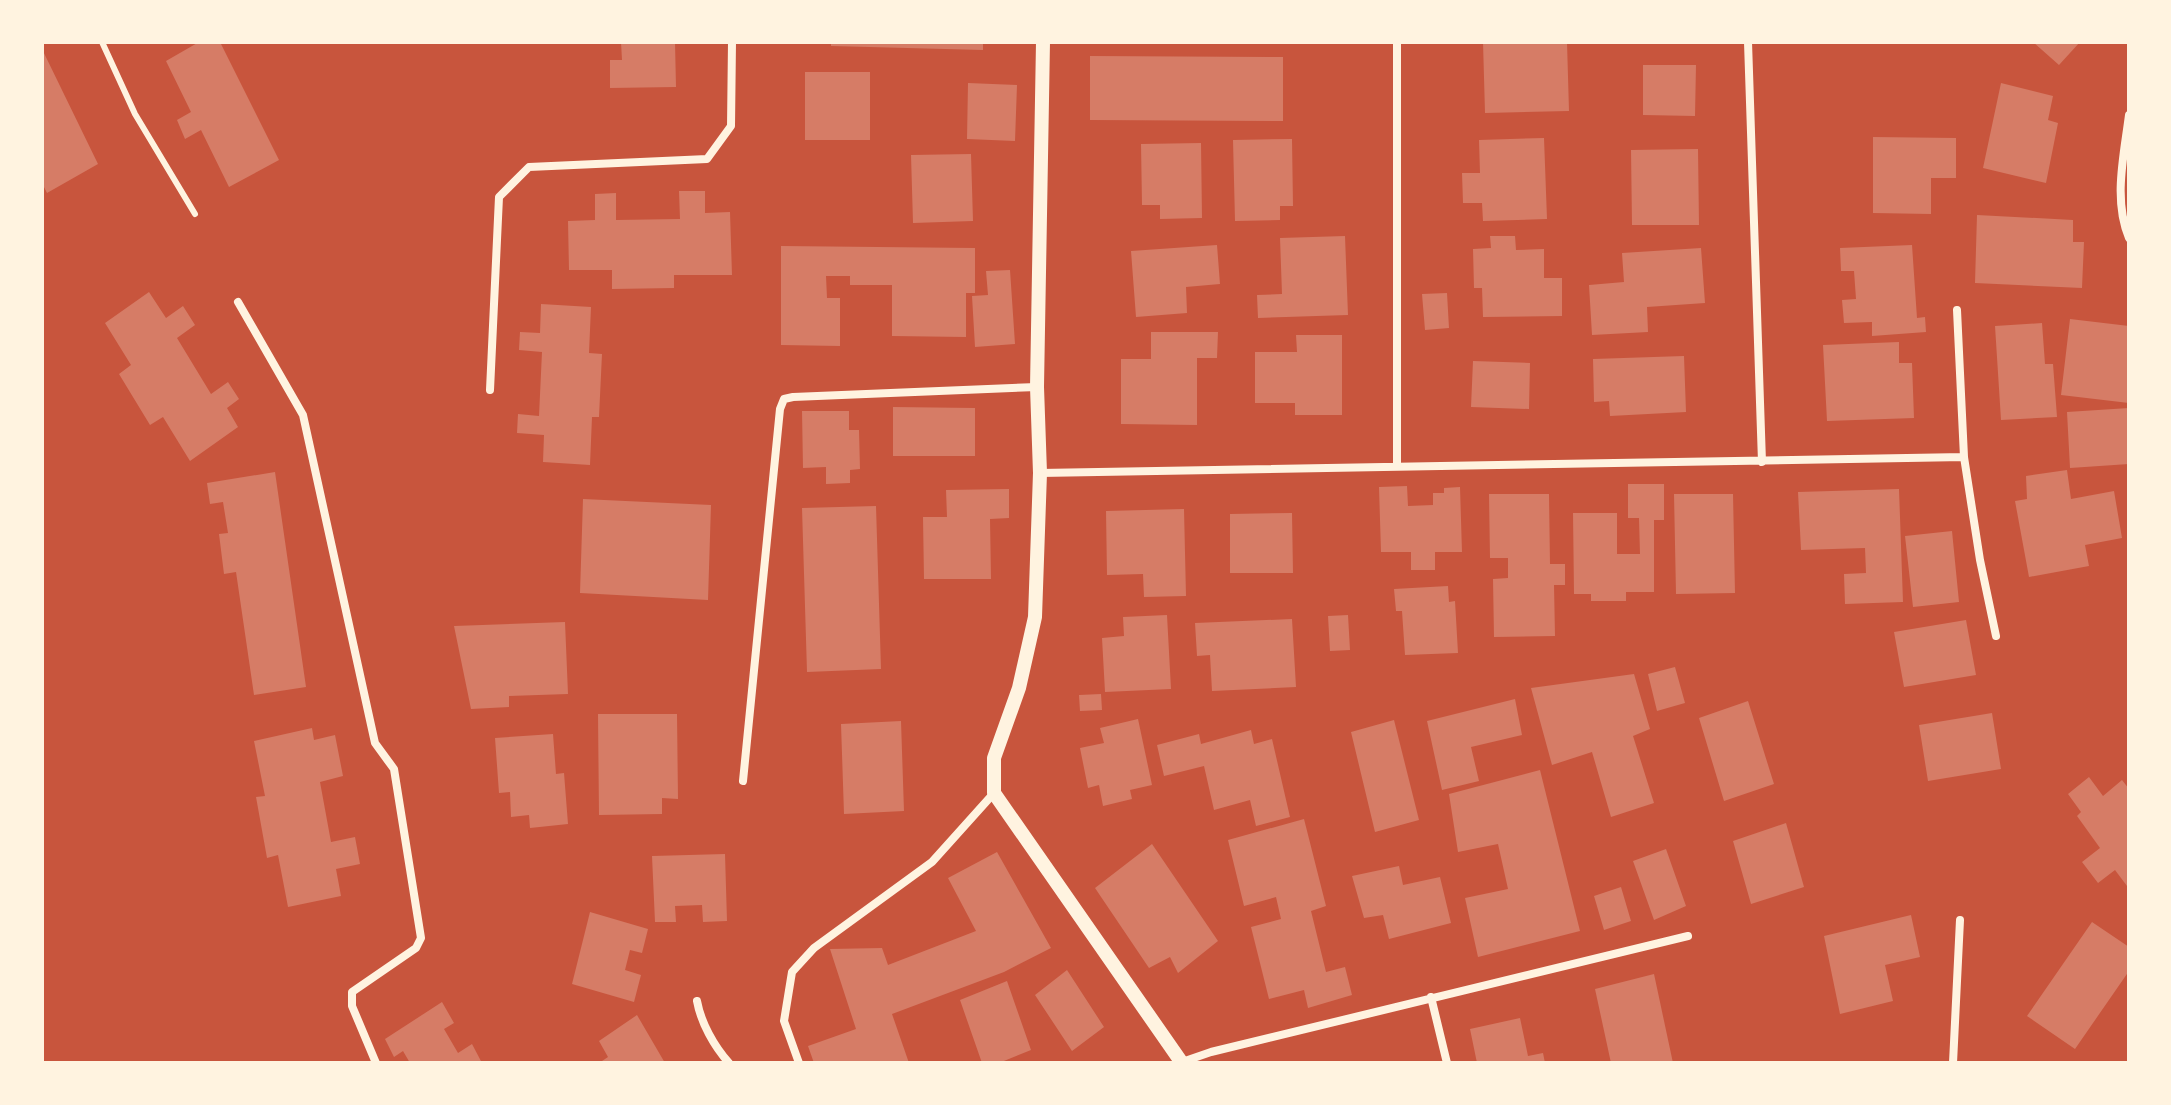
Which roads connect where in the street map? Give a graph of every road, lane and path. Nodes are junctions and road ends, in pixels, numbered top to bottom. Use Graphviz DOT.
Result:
graph roads {
  1 [pos="102,42"];
  2 [pos="732,42"];
  3 [pos="1043,42"];
  4 [pos="1397,42"];
  5 [pos="1748,42"];
  6 [pos="2129,115"];
  7 [pos="195,214"];
  8 [pos="2129,238"];
  9 [pos="238,302"];
  10 [pos="1957,310"];
  11 [pos="1037,387"];
  12 [pos="490,390"];
  13 [pos="1964,457"];
  14 [pos="1762,462"];
  15 [pos="1397,466"];
  16 [pos="1040,473"];
  17 [pos="1996,636"];
  18 [pos="743,781"];
  19 [pos="994,793"];
  20 [pos="1960,920"];
  21 [pos="1688,936"];
  22 [pos="1431,997"];
  23 [pos="697,1001"];
  24 [pos="376,1063"];
  25 [pos="729,1063"];
  26 [pos="799,1063"];
  27 [pos="1182,1063"];
  28 [pos="1447,1063"];
  29 [pos="1953,1063"];
  1 -- 7 [label="lane"];
  2 -- 12 [label="street"];
  3 -- 11 [label="street"];
  4 -- 15 [label="street"];
  5 -- 14 [label="street"];
  6 -- 8 [label="street"];
  9 -- 24 [label="street"];
  10 -- 13 [label="street"];
  11 -- 16 [label="street"];
  11 -- 18 [label="street"];
  13 -- 14 [label="street"];
  13 -- 17 [label="street"];
  14 -- 15 [label="street"];
  15 -- 16 [label="street"];
  16 -- 19 [label="street"];
  19 -- 26 [label="street"];
  19 -- 27 [label="street"];
  20 -- 29 [label="street"];
  21 -- 22 [label="street"];
  22 -- 27 [label="street"];
  22 -- 28 [label="street"];
  23 -- 25 [label="street"];
}
